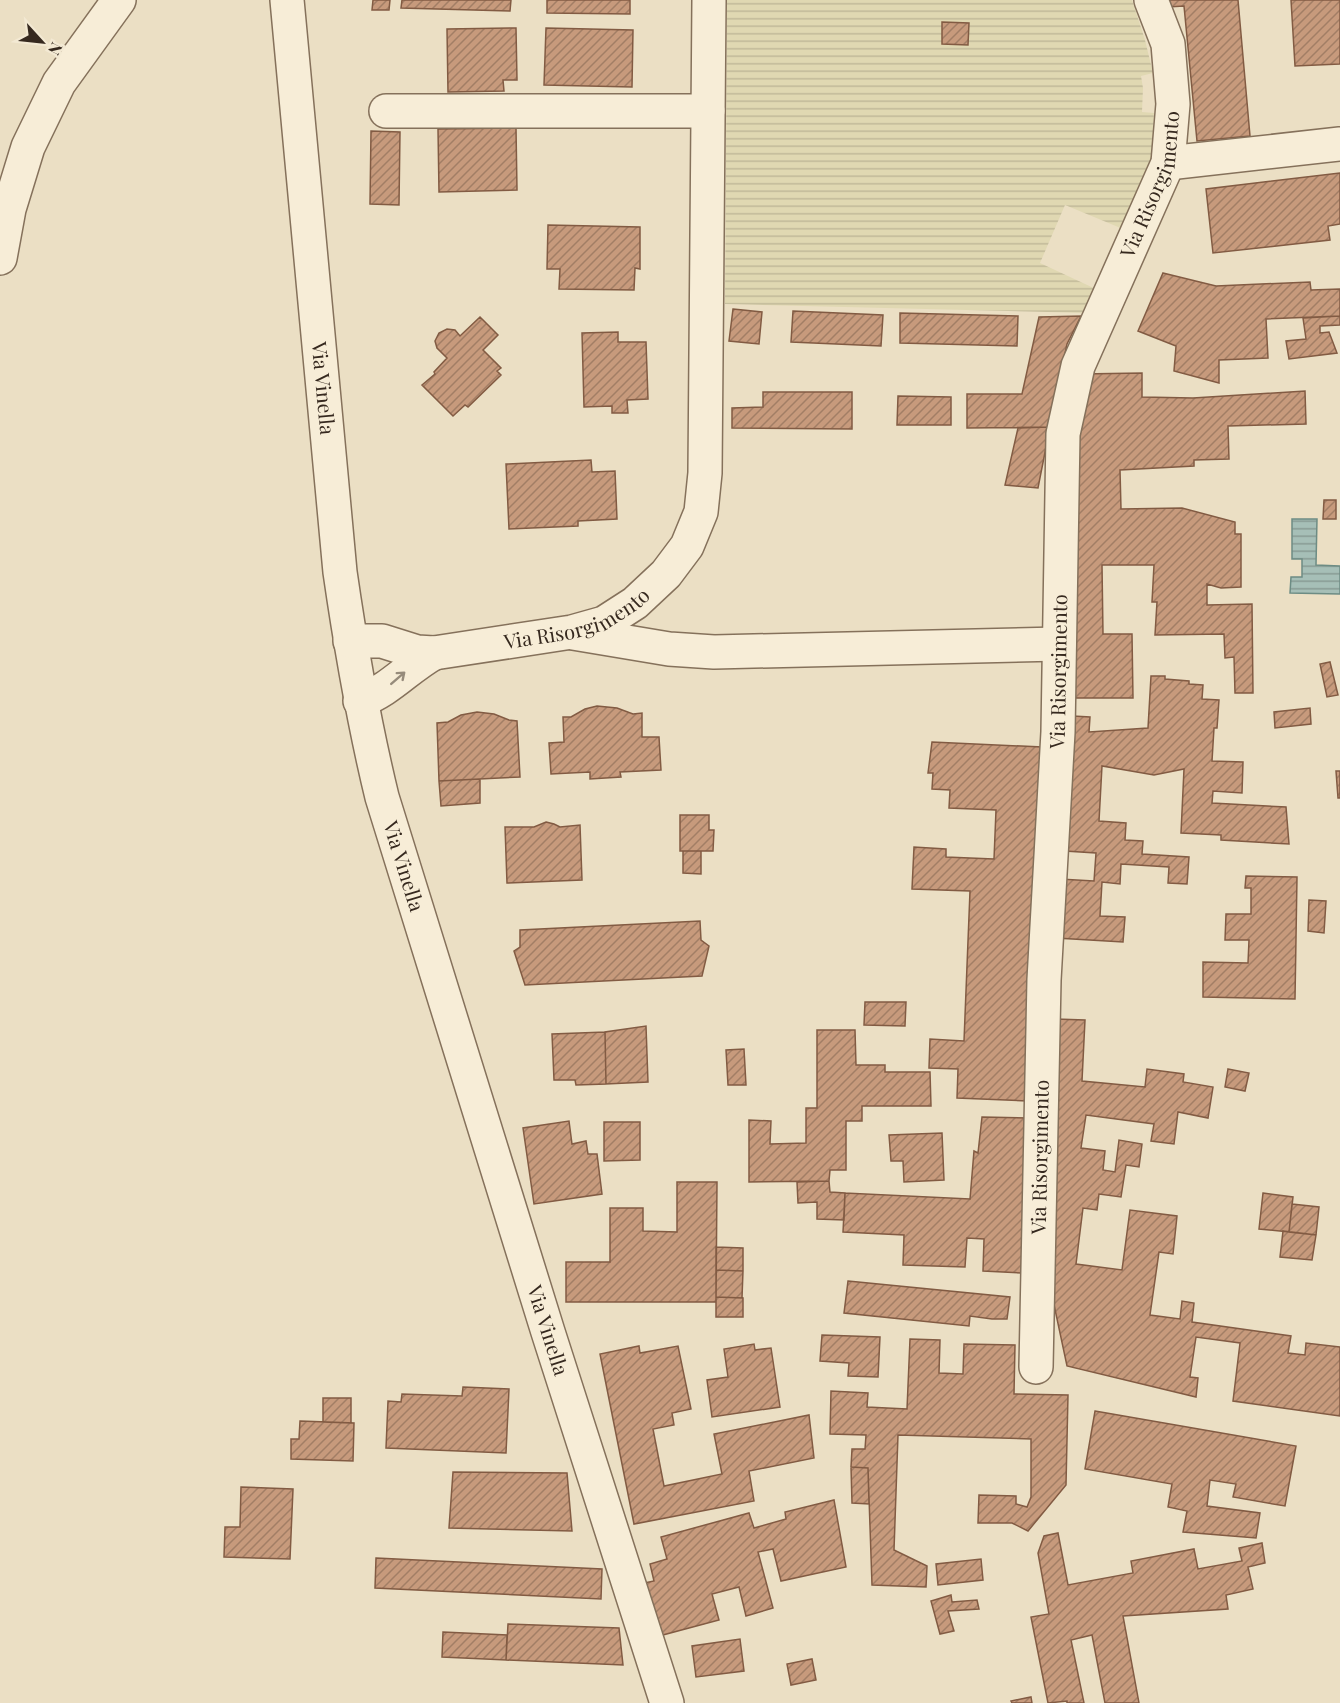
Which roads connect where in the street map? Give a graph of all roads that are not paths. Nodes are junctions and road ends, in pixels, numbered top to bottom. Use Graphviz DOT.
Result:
graph roads {
  1 [pos="119,0"];
  2 [pos="128,0"];
  3 [pos="287,0"];
  4 [pos="709,0"];
  5 [pos="1151,0"];
  6 [pos="99,26"];
  7 [pos="386,111"];
  8 [pos="708,111"];
  9 [pos="1340,144"];
  10 [pos="1168,163"];
  11 [pos="0,258"];
  12 [pos="572,633"];
  13 [pos="350,641"];
  14 [pos="1059,644"];
  15 [pos="434,652"];
  16 [pos="360,701"];
  17 [pos="1036,1367"];
  18 [pos="667,1703"];
  1 -- 6 [label="street"];
  2 -- 6 [label="street"];
  3 -- 13 [label="street, Via Vinella"];
  4 -- 8 [label="street, Via Risorgimento"];
  5 -- 10 [label="street, Via Risorgimento"];
  6 -- 11 [label="street"];
  7 -- 8 [label="street"];
  8 -- 12 [label="street, Via Risorgimento"];
  9 -- 10 [label="street"];
  10 -- 14 [label="street, Via Risorgimento"];
  12 -- 14 [label="street"];
  12 -- 15 [label="street, Via Risorgimento"];
  13 -- 15 [label="street"];
  13 -- 16 [label="street, Via Vinella"];
  14 -- 17 [label="street, Via Risorgimento"];
  16 -- 15 [label="street, one-way"];
  16 -- 18 [label="street, Via Vinella"];
}
